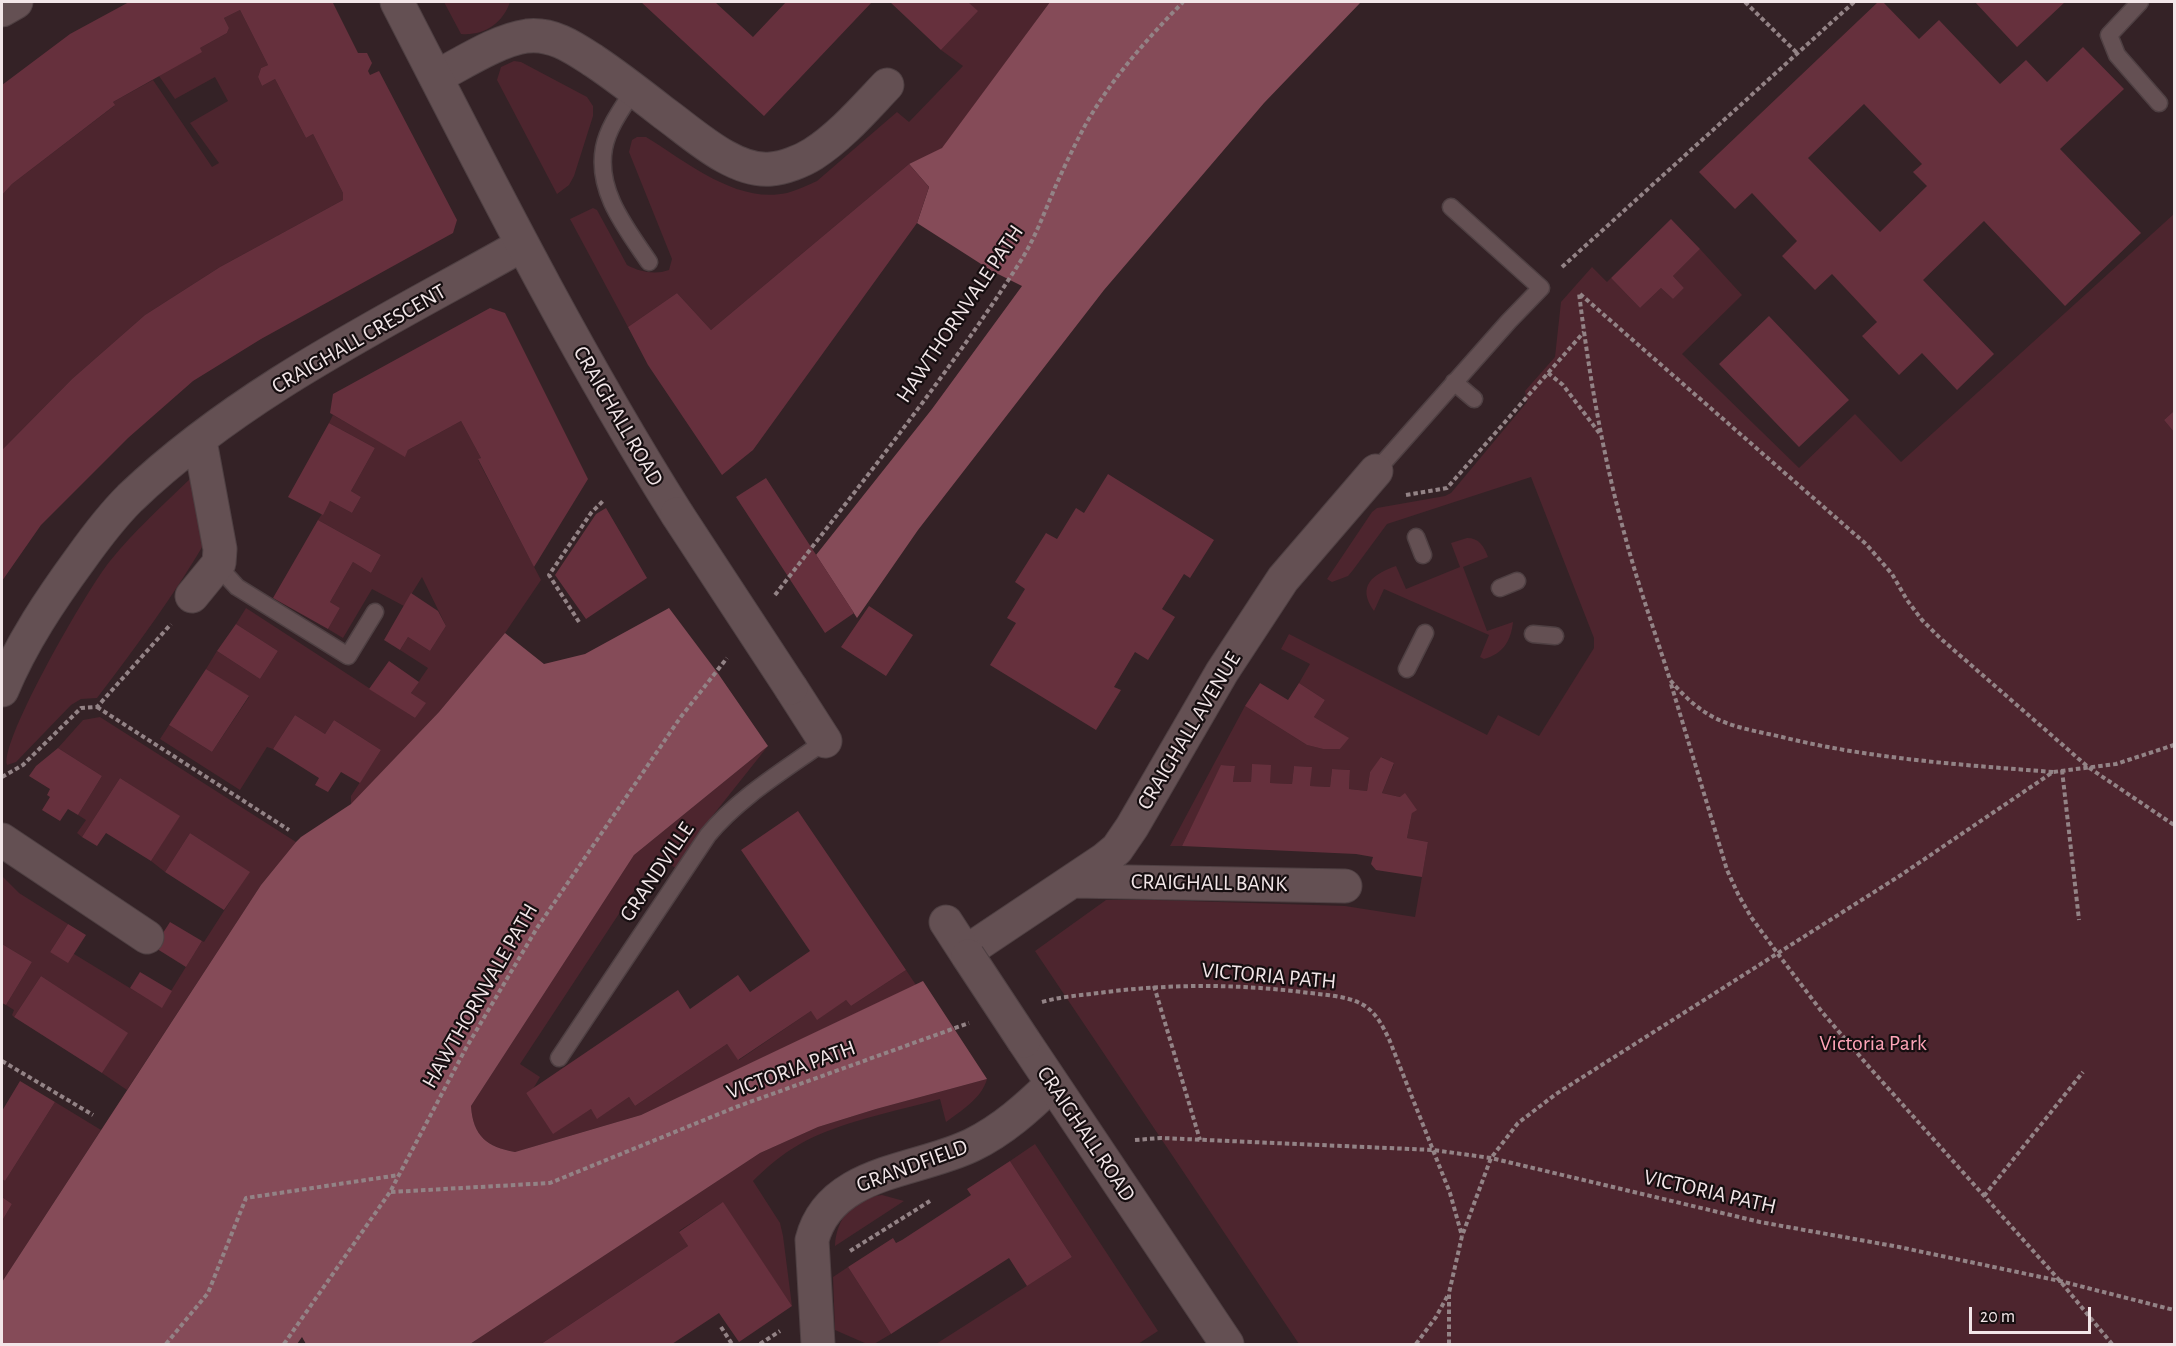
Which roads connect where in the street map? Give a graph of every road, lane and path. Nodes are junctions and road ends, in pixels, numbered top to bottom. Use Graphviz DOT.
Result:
graph roads {
  1 [pos="16,2"];
  2 [pos="397,2"];
  3 [pos="1183,2"];
  4 [pos="1745,2"];
  5 [pos="1854,2"];
  6 [pos="2140,2"];
  7 [pos="2,10"];
  8 [pos="1797,53"];
  9 [pos="436,77"];
  10 [pos="887,85"];
  11 [pos="634,90"];
  12 [pos="2159,103"];
  13 [pos="1451,207"];
  14 [pos="522,245"];
  15 [pos="649,262"];
  16 [pos="1556,273"];
  17 [pos="1573,288"];
  18 [pos="1579,293"];
  19 [pos="1584,332"];
  20 [pos="1548,373"];
  21 [pos="1454,382"];
  22 [pos="1474,399"];
  23 [pos="1600,434"];
  24 [pos="200,441"];
  25 [pos="1367,481"];
  26 [pos="603,501"];
  27 [pos="1416,537"];
  28 [pos="812,548"];
  29 [pos="1423,555"];
  30 [pos="219,562"];
  31 [pos="1517,581"];
  32 [pos="1500,588"];
  33 [pos="192,596"];
  34 [pos="375,612"];
  35 [pos="579,622"];
  36 [pos="1425,633"];
  37 [pos="1533,634"];
  38 [pos="1555,636"];
  39 [pos="1407,669"];
  40 [pos="717,672"];
  41 [pos="1670,680"];
  42 [pos="2,690"];
  43 [pos="98,707"];
  44 [pos="825,741"];
  45 [pos="2175,745"];
  46 [pos="2088,767"];
  47 [pos="2062,770"];
  48 [pos="2053,772"];
  49 [pos="2,777"];
  50 [pos="2175,825"];
  51 [pos="289,830"];
  52 [pos="2,840"];
  53 [pos="1073,881"];
  54 [pos="1345,886"];
  55 [pos="2079,920"];
  56 [pos="946,922"];
  57 [pos="147,937"];
  58 [pos="967,954"];
  59 [pos="1778,954"];
  60 [pos="1154,986"];
  61 [pos="1032,1005"];
  62 [pos="974,1022"];
  63 [pos="559,1058"];
  64 [pos="2,1061"];
  65 [pos="2083,1072"];
  66 [pos="1052,1084"];
  67 [pos="93,1115"];
  68 [pos="1200,1140"];
  69 [pos="1092,1143"];
  70 [pos="1432,1150"];
  71 [pos="1491,1158"];
  72 [pos="399,1175"];
  73 [pos="390,1192"];
  74 [pos="1984,1196"];
  75 [pos="934,1199"];
  76 [pos="1462,1236"];
  77 [pos="813,1274"];
  78 [pos="2060,1281"];
  79 [pos="1449,1293"];
  80 [pos="2175,1310"];
  81 [pos="721,1327"];
  82 [pos="166,1344"];
  83 [pos="284,1344"];
  84 [pos="732,1344"];
  85 [pos="818,1344"];
  86 [pos="1227,1344"];
  87 [pos="1416,1344"];
  88 [pos="1449,1344"];
  89 [pos="2112,1344"];
  1 -- 7 [label="street"];
  2 -- 9 [label="street, CRAIGHALL ROAD"];
  3 -- 28 [label="path, HAWTHORNVALE PATH"];
  4 -- 8 [label="path"];
  5 -- 8 [label="path"];
  6 -- 12 [label="lane"];
  8 -- 16 [label="path"];
  9 -- 11 [label="street"];
  9 -- 14 [label="street, CRAIGHALL ROAD"];
  10 -- 11 [label="street"];
  11 -- 15 [label="lane"];
  13 -- 21 [label="lane"];
  14 -- 24 [label="street, CRAIGHALL CRESCENT"];
  14 -- 44 [label="street, CRAIGHALL ROAD, bridge"];
  17 -- 18 [label="path"];
  18 -- 19 [label="path"];
  18 -- 46 [label="path"];
  19 -- 20 [label="path"];
  19 -- 23 [label="path"];
  20 -- 23 [label="path"];
  20 -- 25 [label="path"];
  21 -- 22 [label="lane"];
  21 -- 25 [label="lane"];
  23 -- 41 [label="path"];
  24 -- 30 [label="street"];
  24 -- 42 [label="street, CRAIGHALL CRESCENT"];
  25 -- 53 [label="street, CRAIGHALL AVENUE"];
  26 -- 35 [label="path"];
  27 -- 29 [label="lane"];
  30 -- 33 [label="street"];
  30 -- 34 [label="lane"];
  31 -- 32 [label="lane"];
  33 -- 43 [label="path"];
  36 -- 39 [label="lane"];
  37 -- 38 [label="lane"];
  40 -- 72 [label="path, HAWTHORNVALE PATH"];
  41 -- 48 [label="path"];
  41 -- 59 [label="path"];
  43 -- 49 [label="path"];
  43 -- 51 [label="path"];
  44 -- 63 [label="lane, GRANDVILLE"];
  45 -- 46 [label="path"];
  46 -- 47 [label="path"];
  46 -- 50 [label="path"];
  47 -- 48 [label="path"];
  47 -- 55 [label="path"];
  48 -- 59 [label="path"];
  52 -- 57 [label="street"];
  53 -- 54 [label="street, CRAIGHALL BANK"];
  53 -- 58 [label="street, CRAIGHALL AVENUE"];
  56 -- 58 [label="street, CRAIGHALL ROAD"];
  58 -- 66 [label="street, CRAIGHALL ROAD, bridge"];
  59 -- 71 [label="path"];
  59 -- 74 [label="path"];
  60 -- 61 [label="path, VICTORIA PATH"];
  60 -- 68 [label="path"];
  60 -- 70 [label="path, VICTORIA PATH"];
  62 -- 73 [label="path, VICTORIA PATH"];
  64 -- 67 [label="path"];
  65 -- 74 [label="path"];
  66 -- 69 [label="street, CRAIGHALL ROAD"];
  66 -- 77 [label="street, GRANDFIELD"];
  68 -- 69 [label="path"];
  68 -- 70 [label="path"];
  69 -- 86 [label="street, CRAIGHALL ROAD"];
  70 -- 71 [label="path, VICTORIA PATH"];
  70 -- 76 [label="path"];
  71 -- 76 [label="path"];
  71 -- 78 [label="path, VICTORIA PATH"];
  72 -- 73 [label="path, HAWTHORNVALE PATH"];
  72 -- 82 [label="path"];
  73 -- 83 [label="path, HAWTHORNVALE PATH"];
  74 -- 78 [label="path"];
  75 -- 77 [label="path"];
  76 -- 79 [label="path"];
  77 -- 85 [label="street, GRANDFIELD"];
  78 -- 80 [label="path, VICTORIA PATH"];
  78 -- 89 [label="path"];
  79 -- 87 [label="path"];
  79 -- 88 [label="path"];
  81 -- 84 [label="path"];
}
